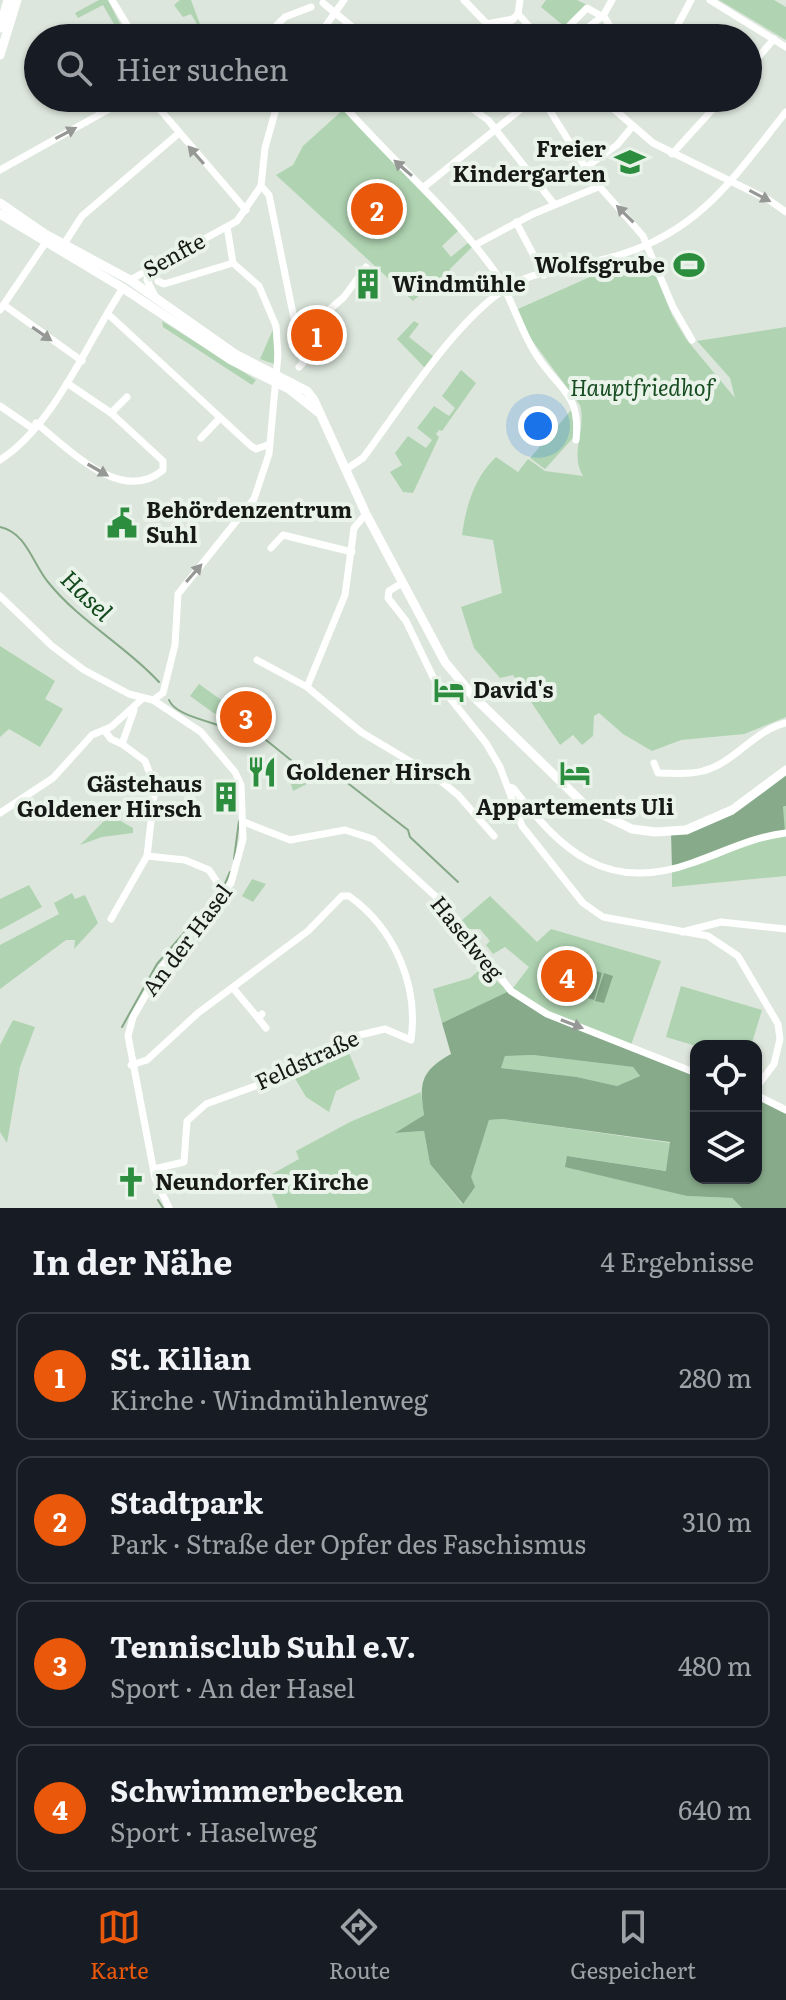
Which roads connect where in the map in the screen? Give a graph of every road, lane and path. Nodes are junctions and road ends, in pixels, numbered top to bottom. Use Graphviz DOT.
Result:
graph roads {
  1 [pos="8,0"];
  2 [pos="17,0"];
  3 [pos="112,0"];
  4 [pos="344,0"];
  5 [pos="464,0"];
  6 [pos="612,0"];
  7 [pos="691,0"];
  8 [pos="710,0"];
  9 [pos="519,1"];
  10 [pos="320,4"];
  11 [pos="338,16"];
  12 [pos="516,16"];
  13 [pos="603,16"];
  14 [pos="127,24"];
  15 [pos="278,24"];
  16 [pos="330,24"];
  17 [pos="348,24"];
  18 [pos="508,24"];
  19 [pos="525,24"];
  20 [pos="571,24"];
  21 [pos="592,24"];
  22 [pos="608,24"];
  23 [pos="678,24"];
  24 [pos="749,24"];
  25 [pos="0,28"];
  26 [pos="762,32"];
  27 [pos="774,39"];
  28 [pos="786,47"];
  29 [pos="762,53"];
  30 [pos="0,55"];
  31 [pos="104,112"];
  32 [pos="161,112"];
  33 [pos="275,112"];
  34 [pos="350,112"];
  35 [pos="479,112"];
  36 [pos="518,112"];
  37 [pos="550,112"];
  38 [pos="616,112"];
  39 [pos="710,112"];
  40 [pos="786,112"];
  41 [pos="632,127"];
  42 [pos="496,131"];
  43 [pos="178,134"];
  44 [pos="672,154"];
  45 [pos="585,168"];
  46 [pos="0,170"];
  47 [pos="734,182"];
  48 [pos="261,186"];
  49 [pos="424,187"];
  50 [pos="598,187"];
  51 [pos="0,203"];
  52 [pos="554,204"];
  53 [pos="246,210"];
  54 [pos="786,212"];
  55 [pos="0,214"];
  56 [pos="516,222"];
  57 [pos="227,227"];
  58 [pos="46,242"];
  59 [pos="64,244"];
  60 [pos="648,244"];
  61 [pos="475,245"];
  62 [pos="233,263"];
  63 [pos="366,267"];
  64 [pos="148,269"];
  65 [pos="542,272"];
  66 [pos="158,281"];
  67 [pos="127,284"];
  68 [pos="505,289"];
  69 [pos="155,297"];
  70 [pos="2,308"];
  71 [pos="108,314"];
  72 [pos="298,337"];
  73 [pos="692,340"];
  74 [pos="82,361"];
  75 [pos="299,367"];
  76 [pos="264,371"];
  77 [pos="67,383"];
  78 [pos="127,397"];
  79 [pos="0,406"];
  80 [pos="111,413"];
  81 [pos="220,418"];
  82 [pos="34,426"];
  83 [pos="201,438"];
  84 [pos="576,440"];
  85 [pos="268,445"];
  86 [pos="0,460"];
  87 [pos="345,470"];
  88 [pos="366,514"];
  89 [pos="271,548"];
  90 [pos="352,552"];
  91 [pos="402,583"];
  92 [pos="0,596"];
  93 [pos="257,660"];
  94 [pos="307,687"];
  95 [pos="142,699"];
  96 [pos="153,700"];
  97 [pos="134,710"];
  98 [pos="786,723"];
  99 [pos="104,730"];
  100 [pos="122,744"];
  101 [pos="654,763"];
  102 [pos="786,770"];
  103 [pos="508,787"];
  104 [pos="0,813"];
  105 [pos="244,822"];
  106 [pos="786,833"];
  107 [pos="494,836"];
  108 [pos="147,856"];
  109 [pos="225,894"];
  110 [pos="111,919"];
  111 [pos="786,929"];
  112 [pos="682,932"];
  113 [pos="233,988"];
  114 [pos="266,1028"];
  115 [pos="131,1065"];
  116 [pos="690,1071"];
  117 [pos="762,1079"];
  118 [pos="762,1098"];
  119 [pos="786,1110"];
  120 [pos="154,1169"];
  121 [pos="169,1208"];
  1 -- 25 [label="main road"];
  2 -- 30 [label="main road"];
  3 -- 14 [label="street"];
  4 -- 11 [label="street"];
  5 -- 12 [label="street"];
  6 -- 13 [label="street"];
  7 -- 23 [label="street"];
  8 -- 24 [label="street"];
  9 -- 12 [label="street"];
  10 -- 11 [label="street"];
  10 -- 15 [label="street"];
  11 -- 16 [label="street"];
  11 -- 17 [label="street"];
  12 -- 18 [label="street"];
  12 -- 19 [label="street"];
  13 -- 20 [label="street"];
  13 -- 21 [label="street"];
  13 -- 22 [label="street"];
  26 -- 27 [label="street"];
  27 -- 28 [label="street"];
  27 -- 29 [label="street"];
  46 -- 31 [label="street, one-way"];
  32 -- 43 [label="street"];
  33 -- 48 [label="street"];
  49 -- 34 [label="street, one-way"];
  35 -- 42 [label="street"];
  36 -- 42 [label="street"];
  37 -- 45 [label="street"];
  38 -- 41 [label="street"];
  39 -- 44 [label="street"];
  40 -- 47 [label="street"];
  41 -- 44 [label="street"];
  41 -- 45 [label="street"];
  42 -- 49 [label="street"];
  42 -- 52 [label="street"];
  53 -- 43 [label="street, one-way"];
  43 -- 59 [label="street"];
  44 -- 47 [label="street"];
  45 -- 50 [label="street"];
  47 -- 54 [label="street, one-way"];
  47 -- 60 [label="street"];
  48 -- 53 [label="street, Senfte"];
  48 -- 72 [label="street"];
  49 -- 61 [label="street"];
  50 -- 52 [label="street"];
  60 -- 50 [label="street, one-way"];
  51 -- 59 [label="main road"];
  52 -- 56 [label="street"];
  53 -- 57 [label="street, Senfte"];
  55 -- 58 [label="main road"];
  56 -- 61 [label="street"];
  56 -- 65 [label="street"];
  57 -- 62 [label="street, Senfte"];
  57 -- 64 [label="street, Senfte"];
  58 -- 67 [label="main road"];
  58 -- 70 [label="street"];
  59 -- 67 [label="main road"];
  60 -- 65 [label="street"];
  60 -- 73 [label="street"];
  61 -- 68 [label="street"];
  62 -- 66 [label="street"];
  62 -- 85 [label="street"];
  63 -- 72 [label="street"];
  64 -- 67 [label="street, Senfte"];
  64 -- 69 [label="street"];
  65 -- 68 [label="street"];
  67 -- 69 [label="main road"];
  67 -- 71 [label="street"];
  67 -- 76 [label="main road"];
  68 -- 84 [label="street"];
  68 -- 87 [label="street"];
  69 -- 76 [label="main road"];
  70 -- 74 [label="street, one-way"];
  71 -- 74 [label="street"];
  71 -- 81 [label="street"];
  72 -- 75 [label="street"];
  74 -- 77 [label="street"];
  76 -- 87 [label="main road"];
  77 -- 80 [label="street"];
  77 -- 82 [label="street"];
  78 -- 80 [label="street"];
  79 -- 82 [label="street"];
  82 -- 80 [label="street, one-way"];
  81 -- 83 [label="street"];
  81 -- 85 [label="street"];
  82 -- 86 [label="street"];
  96 -- 85 [label="street, one-way"];
  87 -- 88 [label="main road"];
  88 -- 90 [label="street"];
  88 -- 91 [label="main road"];
  89 -- 90 [label="street"];
  90 -- 94 [label="street"];
  91 -- 102 [label="main road"];
  91 -- 103 [label="street"];
  92 -- 95 [label="street, An der Hasel"];
  93 -- 94 [label="street"];
  94 -- 107 [label="street"];
  95 -- 96 [label="street, An der Hasel"];
  95 -- 97 [label="street"];
  96 -- 105 [label="street, An der Hasel"];
  97 -- 99 [label="street"];
  97 -- 100 [label="street"];
  98 -- 101 [label="street"];
  99 -- 100 [label="street"];
  99 -- 104 [label="street"];
  100 -- 108 [label="street"];
  103 -- 106 [label="street"];
  103 -- 112 [label="street"];
  105 -- 109 [label="street, An der Hasel"];
  105 -- 116 [label="street, Haselweg, one-way"];
  108 -- 109 [label="street"];
  108 -- 110 [label="street"];
  109 -- 115 [label="street, An der Hasel"];
  111 -- 112 [label="street"];
  112 -- 117 [label="street"];
  113 -- 114 [label="street"];
  113 -- 115 [label="street"];
  113 -- 120 [label="street, Feldstraße"];
  115 -- 120 [label="street, An der Hasel"];
  118 -- 119 [label="street"];
  120 -- 121 [label="street, An der Hasel"];
}
